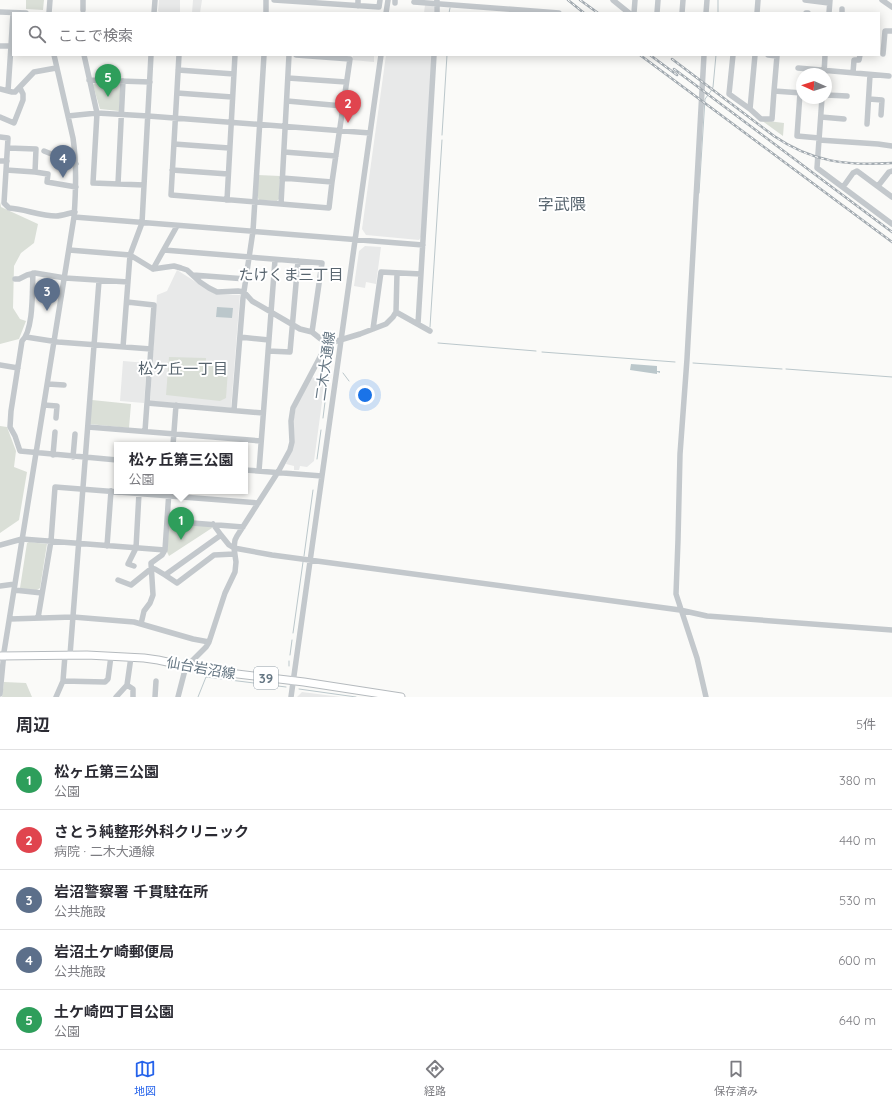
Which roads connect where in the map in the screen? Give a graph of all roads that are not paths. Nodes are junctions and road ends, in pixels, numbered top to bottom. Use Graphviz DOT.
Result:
graph roads {
  1 [pos="50,0"];
  2 [pos="84,0"];
  3 [pos="155,0"];
  4 [pos="266,0"];
  5 [pos="274,0"];
  6 [pos="380,0"];
  7 [pos="388,0"];
  8 [pos="415,0"];
  9 [pos="487,0"];
  10 [pos="613,0"];
  11 [pos="635,0"];
  12 [pos="658,0"];
  13 [pos="683,0"];
  14 [pos="707,0"];
  15 [pos="758,0"];
  16 [pos="805,0"];
  17 [pos="882,0"];
  18 [pos="292,1"];
  19 [pos="830,1"];
  20 [pos="437,2"];
  21 [pos="358,3"];
  22 [pos="462,3"];
  23 [pos="892,7"];
  24 [pos="487,8"];
  25 [pos="83,10"];
  26 [pos="0,12"];
  27 [pos="13,12"];
  28 [pos="49,12"];
  29 [pos="154,12"];
  30 [pos="266,12"];
  31 [pos="386,12"];
  32 [pos="545,12"];
  33 [pos="628,12"];
  34 [pos="634,12"];
  35 [pos="657,12"];
  36 [pos="682,12"];
  37 [pos="706,12"];
  38 [pos="757,12"];
  39 [pos="829,12"];
  40 [pos="12,29"];
  41 [pos="892,31"];
  42 [pos="0,46"];
  43 [pos="11,46"];
  44 [pos="883,54"];
  45 [pos="54,56"];
  46 [pos="84,56"];
  47 [pos="151,56"];
  48 [pos="179,56"];
  49 [pos="235,56"];
  50 [pos="264,56"];
  51 [pos="289,56"];
  52 [pos="310,56"];
  53 [pos="381,56"];
  54 [pos="434,56"];
  55 [pos="704,56"];
  56 [pos="733,56"];
  57 [pos="755,56"];
  58 [pos="777,56"];
  59 [pos="825,56"];
  60 [pos="860,56"];
  61 [pos="56,68"];
  62 [pos="824,68"];
  63 [pos="178,70"];
  64 [pos="832,72"];
  65 [pos="853,73"];
  66 [pos="234,74"];
  67 [pos="870,74"];
  68 [pos="889,76"];
  69 [pos="288,78"];
  70 [pos="89,80"];
  71 [pos="123,81"];
  72 [pos="150,82"];
  73 [pos="346,82"];
  74 [pos="20,88"];
  75 [pos="0,89"];
  76 [pos="8,91"];
  77 [pos="774,91"];
  78 [pos="177,93"];
  79 [pos="796,93"];
  80 [pos="832,95"];
  81 [pos="847,96"];
  82 [pos="232,97"];
  83 [pos="869,99"];
  84 [pos="287,101"];
  85 [pos="800,104"];
  86 [pos="822,104"];
  87 [pos="343,106"];
  88 [pos="750,109"];
  89 [pos="97,113"];
  90 [pos="122,114"];
  91 [pos="881,115"];
  92 [pos="68,116"];
  93 [pos="148,116"];
  94 [pos="0,117"];
  95 [pos="821,117"];
  96 [pos="176,118"];
  97 [pos="844,119"];
  98 [pos="232,122"];
  99 [pos="259,124"];
  100 [pos="867,124"];
  101 [pos="285,126"];
  102 [pos="339,130"];
  103 [pos="370,133"];
  104 [pos="0,138"];
  105 [pos="819,139"];
  106 [pos="174,144"];
  107 [pos="892,146"];
  108 [pos="8,148"];
  109 [pos="229,148"];
  110 [pos="44,151"];
  111 [pos="284,152"];
  112 [pos="336,156"];
  113 [pos="0,161"];
  114 [pos="7,161"];
  115 [pos="76,164"];
  116 [pos="6,170"];
  117 [pos="172,170"];
  118 [pos="892,171"];
  119 [pos="35,172"];
  120 [pos="228,174"];
  121 [pos="282,178"];
  122 [pos="332,182"];
  123 [pos="118,184"];
  124 [pos="144,185"];
  125 [pos="843,186"];
  126 [pos="878,186"];
  127 [pos="76,187"];
  128 [pos="892,197"];
  129 [pos="227,200"];
  130 [pos="254,202"];
  131 [pos="281,204"];
  132 [pos="75,215"];
  133 [pos="142,223"];
  134 [pos="892,224"];
  135 [pos="177,226"];
  136 [pos="253,231"];
  137 [pos="355,240"];
  138 [pos="423,245"];
  139 [pos="69,250"];
  140 [pos="164,250"];
  141 [pos="130,255"];
  142 [pos="250,257"];
  143 [pos="275,260"];
  144 [pos="298,261"];
  145 [pos="152,269"];
  146 [pos="33,273"];
  147 [pos="397,273"];
  148 [pos="421,274"];
  149 [pos="193,275"];
  150 [pos="65,278"];
  151 [pos="15,279"];
  152 [pos="246,279"];
  153 [pos="100,281"];
  154 [pos="128,282"];
  155 [pos="244,292"];
  156 [pos="127,302"];
  157 [pos="271,312"];
  158 [pos="396,312"];
  159 [pos="418,324"];
  160 [pos="293,325"];
  161 [pos="373,329"];
  162 [pos="430,331"];
  163 [pos="312,332"];
  164 [pos="26,337"];
  165 [pos="240,337"];
  166 [pos="269,340"];
  167 [pos="341,341"];
  168 [pos="55,342"];
  169 [pos="327,344"];
  170 [pos="94,346"];
  171 [pos="123,347"];
  172 [pos="151,349"];
  173 [pos="268,351"];
  174 [pos="0,365"];
  175 [pos="18,368"];
  176 [pos="48,384"];
  177 [pos="64,385"];
  178 [pos="147,403"];
  179 [pos="44,405"];
  180 [pos="176,405"];
  181 [pos="234,410"];
  182 [pos="263,413"];
  183 [pos="56,418"];
  184 [pos="88,427"];
  185 [pos="145,431"];
  186 [pos="55,432"];
  187 [pos="76,434"];
  188 [pos="174,434"];
  189 [pos="261,441"];
  190 [pos="173,442"];
  191 [pos="37,454"];
  192 [pos="53,455"];
  193 [pos="73,457"];
  194 [pos="85,458"];
  195 [pos="114,460"];
  196 [pos="248,470"];
  197 [pos="259,471"];
  198 [pos="278,472"];
  199 [pos="322,476"];
  200 [pos="83,489"];
  201 [pos="111,491"];
  202 [pos="114,491"];
  203 [pos="139,494"];
  204 [pos="169,494"];
  205 [pos="178,494"];
  206 [pos="258,503"];
  207 [pos="167,520"];
  208 [pos="213,524"];
  209 [pos="243,527"];
  210 [pos="221,535"];
  211 [pos="22,539"];
  212 [pos="51,541"];
  213 [pos="78,543"];
  214 [pos="0,545"];
  215 [pos="107,546"];
  216 [pos="136,548"];
  217 [pos="165,550"];
  218 [pos="234,551"];
  219 [pos="310,560"];
  220 [pos="134,566"];
  221 [pos="152,568"];
  222 [pos="165,575"];
  223 [pos="118,580"];
  224 [pos="0,586"];
  225 [pos="15,587"];
  226 [pos="42,593"];
  227 [pos="680,610"];
  228 [pos="73,617"];
  229 [pos="38,618"];
  230 [pos="10,619"];
  231 [pos="141,624"];
  232 [pos="892,630"];
  233 [pos="209,642"];
  234 [pos="67,655"];
  235 [pos="2,656"];
  236 [pos="111,656"];
  237 [pos="131,657"];
  238 [pos="186,666"];
  239 [pos="63,681"];
  240 [pos="156,681"];
  241 [pos="293,681"];
  242 [pos="127,685"];
  243 [pos="0,694"];
  244 [pos="56,697"];
  245 [pos="116,697"];
  246 [pos="133,697"];
  247 [pos="155,697"];
  248 [pos="178,697"];
  249 [pos="291,697"];
  250 [pos="401,697"];
  251 [pos="706,697"];
  1 -- 28 [label="street"];
  2 -- 25 [label="street"];
  3 -- 29 [label="street"];
  4 -- 30 [label="street"];
  5 -- 18 [label="street"];
  6 -- 21 [label="street"];
  7 -- 31 [label="street"];
  8 -- 20 [label="street"];
  9 -- 24 [label="street"];
  10 -- 33 [label="street"];
  11 -- 34 [label="street"];
  12 -- 35 [label="street"];
  13 -- 36 [label="street"];
  14 -- 37 [label="street"];
  15 -- 38 [label="street"];
  16 -- 19 [label="street"];
  17 -- 23 [label="street"];
  18 -- 21 [label="street"];
  19 -- 39 [label="street"];
  20 -- 22 [label="street"];
  22 -- 24 [label="street"];
  24 -- 32 [label="street"];
  26 -- 27 [label="street"];
  40 -- 43 [label="street"];
  41 -- 44 [label="street"];
  42 -- 43 [label="street"];
  43 -- 76 [label="street"];
  45 -- 61 [label="street"];
  46 -- 70 [label="street"];
  47 -- 72 [label="street"];
  48 -- 63 [label="street"];
  49 -- 66 [label="street"];
  50 -- 99 [label="street"];
  51 -- 69 [label="street"];
  52 -- 73 [label="street"];
  53 -- 103 [label="street, 二木大通線"];
  54 -- 138 [label="street"];
  55 -- 227 [label="street"];
  56 -- 88 [label="street"];
  57 -- 88 [label="street"];
  58 -- 77 [label="street"];
  59 -- 62 [label="street"];
  60 -- 65 [label="street"];
  61 -- 74 [label="street"];
  61 -- 92 [label="street"];
  63 -- 66 [label="street"];
  63 -- 78 [label="street"];
  64 -- 65 [label="street"];
  65 -- 67 [label="street"];
  66 -- 82 [label="street"];
  67 -- 68 [label="street"];
  67 -- 83 [label="street"];
  69 -- 73 [label="street"];
  69 -- 84 [label="street"];
  70 -- 71 [label="street"];
  70 -- 89 [label="street"];
  71 -- 72 [label="street"];
  71 -- 90 [label="street"];
  72 -- 93 [label="street"];
  73 -- 87 [label="street"];
  74 -- 76 [label="street"];
  74 -- 94 [label="street"];
  75 -- 76 [label="street"];
  77 -- 79 [label="street"];
  77 -- 88 [label="street"];
  78 -- 82 [label="street"];
  78 -- 96 [label="street"];
  80 -- 81 [label="street"];
  82 -- 98 [label="street"];
  83 -- 91 [label="street"];
  83 -- 100 [label="street"];
  84 -- 87 [label="street"];
  84 -- 101 [label="street"];
  85 -- 105 [label="street"];
  86 -- 95 [label="street"];
  87 -- 102 [label="street"];
  89 -- 90 [label="street"];
  89 -- 92 [label="street"];
  89 -- 123 [label="street"];
  90 -- 93 [label="street"];
  90 -- 123 [label="street"];
  92 -- 115 [label="street"];
  93 -- 96 [label="street"];
  93 -- 124 [label="street"];
  95 -- 97 [label="street"];
  95 -- 105 [label="street"];
  96 -- 98 [label="street"];
  96 -- 106 [label="street"];
  98 -- 99 [label="street"];
  98 -- 109 [label="street"];
  99 -- 101 [label="street"];
  99 -- 130 [label="street"];
  101 -- 102 [label="street"];
  101 -- 111 [label="street"];
  102 -- 103 [label="street"];
  102 -- 112 [label="street"];
  103 -- 137 [label="street, 二木大通線"];
  104 -- 108 [label="street"];
  105 -- 107 [label="street"];
  105 -- 125 [label="street"];
  106 -- 109 [label="street"];
  106 -- 117 [label="street"];
  108 -- 114 [label="street"];
  108 -- 119 [label="street"];
  109 -- 120 [label="street"];
  110 -- 115 [label="street"];
  111 -- 112 [label="street"];
  111 -- 121 [label="street"];
  112 -- 122 [label="street"];
  113 -- 114 [label="street"];
  114 -- 116 [label="street"];
  115 -- 127 [label="street"];
  116 -- 119 [label="street"];
  116 -- 132 [label="street"];
  117 -- 120 [label="street"];
  117 -- 129 [label="street"];
  118 -- 126 [label="street"];
  119 -- 127 [label="street"];
  120 -- 129 [label="street"];
  121 -- 122 [label="street"];
  121 -- 131 [label="street"];
  122 -- 131 [label="street"];
  123 -- 124 [label="street"];
  124 -- 133 [label="street"];
  125 -- 126 [label="street"];
  125 -- 134 [label="street"];
  126 -- 128 [label="street"];
  127 -- 132 [label="street"];
  129 -- 130 [label="street"];
  130 -- 131 [label="street"];
  130 -- 136 [label="street"];
  132 -- 133 [label="street"];
  132 -- 139 [label="street"];
  133 -- 135 [label="street"];
  133 -- 141 [label="street"];
  135 -- 136 [label="street"];
  135 -- 140 [label="street"];
  136 -- 137 [label="street"];
  136 -- 142 [label="street"];
  137 -- 138 [label="street"];
  137 -- 167 [label="street, 二木大通線"];
  138 -- 148 [label="street"];
  139 -- 141 [label="street"];
  139 -- 150 [label="street"];
  140 -- 142 [label="street"];
  140 -- 145 [label="street"];
  141 -- 145 [label="street"];
  141 -- 154 [label="street"];
  142 -- 143 [label="street"];
  142 -- 152 [label="street"];
  143 -- 144 [label="street"];
  143 -- 157 [label="street"];
  144 -- 160 [label="street"];
  144 -- 163 [label="street"];
  145 -- 149 [label="street"];
  146 -- 150 [label="street"];
  146 -- 151 [label="street"];
  146 -- 164 [label="street"];
  147 -- 148 [label="street"];
  147 -- 158 [label="street"];
  147 -- 161 [label="street"];
  148 -- 159 [label="street"];
  149 -- 152 [label="street"];
  149 -- 155 [label="street"];
  150 -- 153 [label="street"];
  150 -- 168 [label="street"];
  152 -- 155 [label="street"];
  153 -- 154 [label="street"];
  153 -- 170 [label="street"];
  154 -- 156 [label="street"];
  155 -- 157 [label="street"];
  155 -- 165 [label="street"];
  156 -- 171 [label="street"];
  156 -- 172 [label="street"];
  157 -- 160 [label="street"];
  157 -- 166 [label="street"];
  158 -- 159 [label="street"];
  158 -- 161 [label="street"];
  159 -- 162 [label="street"];
  160 -- 163 [label="street"];
  160 -- 173 [label="street"];
  161 -- 167 [label="street"];
  163 -- 169 [label="street"];
  164 -- 168 [label="street"];
  164 -- 175 [label="street"];
  165 -- 166 [label="street"];
  165 -- 181 [label="street"];
  166 -- 173 [label="street"];
  167 -- 169 [label="street"];
  167 -- 199 [label="street, 二木大通線"];
  168 -- 170 [label="street"];
  168 -- 176 [label="street"];
  169 -- 198 [label="street"];
  170 -- 171 [label="street"];
  170 -- 184 [label="street"];
  171 -- 172 [label="street"];
  172 -- 178 [label="street"];
  173 -- 182 [label="street"];
  174 -- 175 [label="street"];
  175 -- 191 [label="street"];
  176 -- 177 [label="street"];
  176 -- 179 [label="street"];
  178 -- 180 [label="street"];
  178 -- 185 [label="street"];
  179 -- 183 [label="street"];
  179 -- 191 [label="street"];
  180 -- 181 [label="street"];
  180 -- 188 [label="street"];
  181 -- 182 [label="street"];
  182 -- 189 [label="street"];
  184 -- 185 [label="street"];
  184 -- 194 [label="street"];
  185 -- 188 [label="street"];
  186 -- 192 [label="street"];
  187 -- 193 [label="street"];
  188 -- 189 [label="street"];
  188 -- 190 [label="street"];
  189 -- 197 [label="street"];
  191 -- 192 [label="street"];
  191 -- 211 [label="street"];
  192 -- 193 [label="street"];
  193 -- 194 [label="street"];
  194 -- 195 [label="street"];
  194 -- 200 [label="street"];
  196 -- 197 [label="street"];
  197 -- 198 [label="street"];
  198 -- 199 [label="street"];
  198 -- 206 [label="street"];
  199 -- 219 [label="street, 二木大通線"];
  200 -- 201 [label="street"];
  200 -- 212 [label="street"];
  200 -- 213 [label="street"];
  201 -- 202 [label="street"];
  201 -- 215 [label="street"];
  203 -- 216 [label="street"];
  204 -- 207 [label="street"];
  205 -- 206 [label="street"];
  206 -- 209 [label="street"];
  207 -- 208 [label="street"];
  207 -- 217 [label="street"];
  208 -- 209 [label="street"];
  208 -- 210 [label="street"];
  209 -- 218 [label="street"];
  210 -- 218 [label="street"];
  210 -- 222 [label="street"];
  211 -- 212 [label="street"];
  211 -- 214 [label="street"];
  211 -- 225 [label="street"];
  212 -- 213 [label="street"];
  212 -- 226 [label="street"];
  213 -- 215 [label="street"];
  213 -- 228 [label="street"];
  215 -- 216 [label="street"];
  216 -- 217 [label="street"];
  216 -- 220 [label="street"];
  217 -- 221 [label="street"];
  218 -- 219 [label="street"];
  218 -- 222 [label="street"];
  218 -- 233 [label="street"];
  219 -- 227 [label="street"];
  219 -- 241 [label="street, 二木大通線"];
  221 -- 222 [label="street"];
  221 -- 223 [label="street"];
  221 -- 231 [label="street"];
  224 -- 225 [label="street"];
  225 -- 226 [label="street"];
  225 -- 230 [label="street"];
  226 -- 229 [label="street"];
  227 -- 232 [label="street"];
  227 -- 251 [label="street"];
  228 -- 229 [label="street"];
  228 -- 231 [label="street"];
  228 -- 234 [label="street"];
  229 -- 230 [label="street"];
  230 -- 235 [label="street"];
  231 -- 233 [label="street"];
  233 -- 238 [label="street"];
  234 -- 235 [label="main road, 仙台岩沼線 / 39"];
  234 -- 236 [label="main road, 仙台岩沼線 / 39"];
  234 -- 239 [label="street"];
  235 -- 243 [label="street"];
  236 -- 237 [label="main road, 仙台岩沼線 / 39"];
  236 -- 239 [label="street"];
  237 -- 238 [label="main road, 仙台岩沼線 / 39"];
  237 -- 242 [label="street"];
  238 -- 241 [label="main road, 仙台岩沼線 / 39"];
  238 -- 248 [label="street"];
  239 -- 244 [label="street"];
  240 -- 247 [label="street"];
  241 -- 249 [label="street, 二木大通線"];
  241 -- 250 [label="main road, 仙台岩沼線 / 39"];
  242 -- 245 [label="street"];
  242 -- 246 [label="street"];
}
